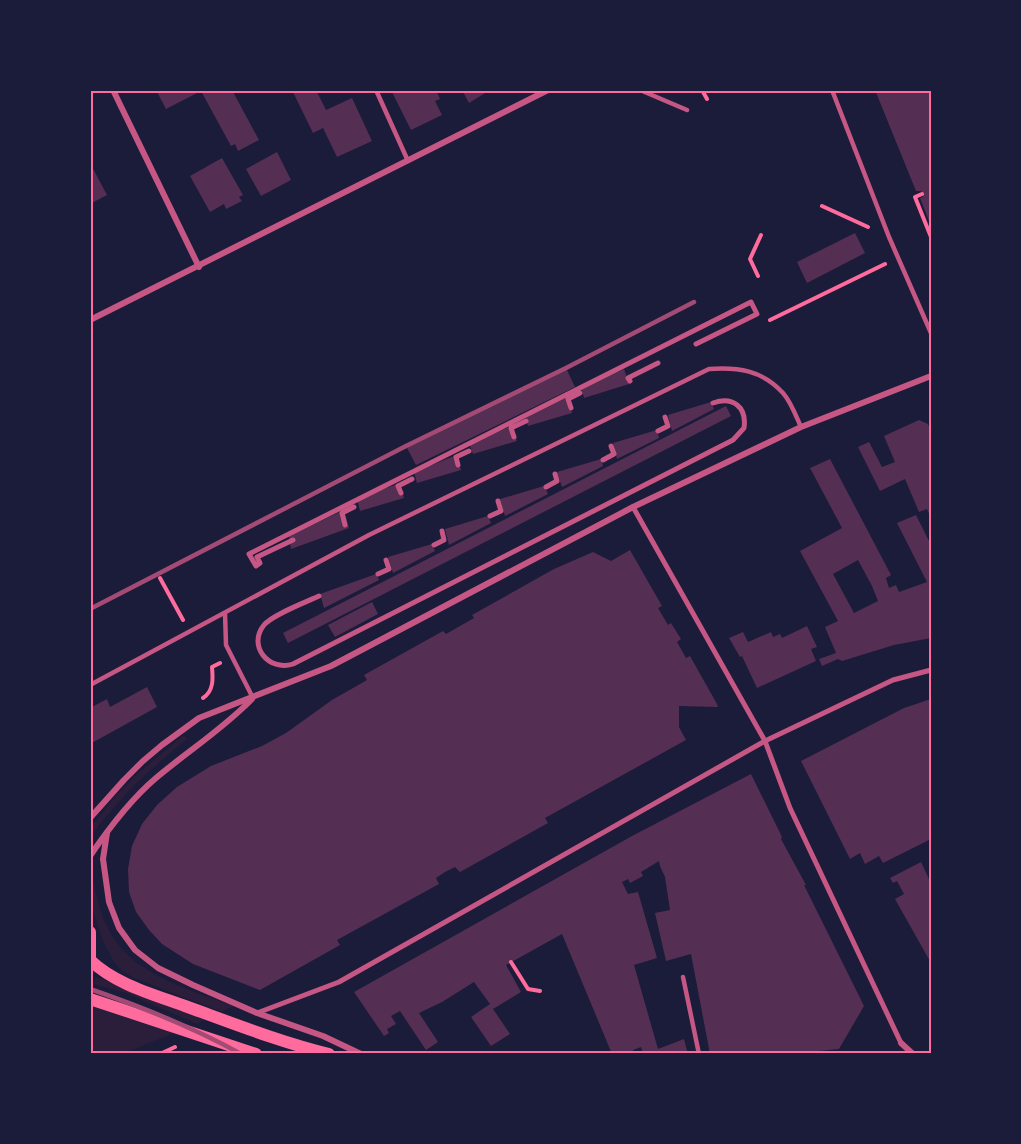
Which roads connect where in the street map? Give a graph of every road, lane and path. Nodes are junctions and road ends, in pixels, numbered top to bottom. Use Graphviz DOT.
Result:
graph roads {
  1 [pos="113,90"];
  2 [pos="376,90"];
  3 [pos="548,90"];
  4 [pos="640,90"];
  5 [pos="702,90"];
  6 [pos="832,90"];
  7 [pos="707,99"];
  8 [pos="687,110"];
  9 [pos="408,161"];
  10 [pos="922,194"];
  11 [pos="822,206"];
  12 [pos="761,235"];
  13 [pos="889,237"];
  14 [pos="931,237"];
  15 [pos="899,257"];
  16 [pos="198,267"];
  17 [pos="758,276"];
  18 [pos="90,320"];
  19 [pos="767,321"];
  20 [pos="931,333"];
  21 [pos="696,344"];
  22 [pos="658,363"];
  23 [pos="931,376"];
  24 [pos="630,381"];
  25 [pos="580,393"];
  26 [pos="713,403"];
  27 [pos="571,408"];
  28 [pos="665,417"];
  29 [pos="526,421"];
  30 [pos="801,427"];
  31 [pos="658,431"];
  32 [pos="514,437"];
  33 [pos="611,446"];
  34 [pos="469,451"];
  35 [pos="603,460"];
  36 [pos="458,465"];
  37 [pos="555,474"];
  38 [pos="412,479"];
  39 [pos="546,487"];
  40 [pos="401,493"];
  41 [pos="498,501"];
  42 [pos="354,507"];
  43 [pos="633,507"];
  44 [pos="490,516"];
  45 [pos="345,525"];
  46 [pos="442,531"];
  47 [pos="293,540"];
  48 [pos="434,545"];
  49 [pos="386,560"];
  50 [pos="378,574"];
  51 [pos="160,578"];
  52 [pos="319,596"];
  53 [pos="225,613"];
  54 [pos="189,632"];
  55 [pos="931,670"];
  56 [pos="90,685"];
  57 [pos="253,698"];
  58 [pos="765,741"];
  59 [pos="90,818"];
  60 [pos="107,832"];
  61 [pos="90,856"];
  62 [pos="90,932"];
  63 [pos="90,959"];
  64 [pos="511,962"];
  65 [pos="683,977"];
  66 [pos="540,991"];
  67 [pos="90,999"];
  68 [pos="257,1012"];
  69 [pos="901,1042"];
  70 [pos="256,1054"];
  71 [pos="329,1054"];
  72 [pos="361,1054"];
  73 [pos="699,1054"];
  74 [pos="914,1054"];
  1 -- 16 [label="street"];
  2 -- 9 [label="lane"];
  3 -- 9 [label="street"];
  4 -- 8 [label="lane"];
  5 -- 7 [label="path"];
  6 -- 13 [label="lane"];
  9 -- 16 [label="street"];
  10 -- 14 [label="path"];
  11 -- 13 [label="path"];
  12 -- 17 [label="path"];
  13 -- 15 [label="lane"];
  15 -- 19 [label="path"];
  15 -- 20 [label="lane"];
  16 -- 18 [label="street"];
  21 -- 47 [label="street"];
  22 -- 24 [label="street"];
  23 -- 30 [label="street"];
  25 -- 27 [label="street"];
  26 -- 52 [label="street"];
  28 -- 31 [label="street"];
  29 -- 32 [label="street"];
  30 -- 43 [label="street"];
  30 -- 53 [label="lane"];
  33 -- 35 [label="street"];
  34 -- 36 [label="street"];
  37 -- 39 [label="street"];
  38 -- 40 [label="street"];
  41 -- 44 [label="street"];
  42 -- 45 [label="street"];
  43 -- 57 [label="street"];
  43 -- 58 [label="street"];
  46 -- 48 [label="street"];
  49 -- 50 [label="street"];
  51 -- 54 [label="path"];
  53 -- 54 [label="lane"];
  53 -- 57 [label="lane"];
  54 -- 56 [label="lane"];
  55 -- 58 [label="street"];
  57 -- 59 [label="street"];
  57 -- 60 [label="street"];
  58 -- 68 [label="street"];
  58 -- 69 [label="street"];
  60 -- 61 [label="street"];
  60 -- 68 [label="street"];
  62 -- 63 [label="main road"];
  63 -- 71 [label="main road"];
  64 -- 66 [label="path"];
  65 -- 73 [label="lane"];
  67 -- 70 [label="main road"];
  68 -- 72 [label="street"];
  69 -- 74 [label="street"];
}
